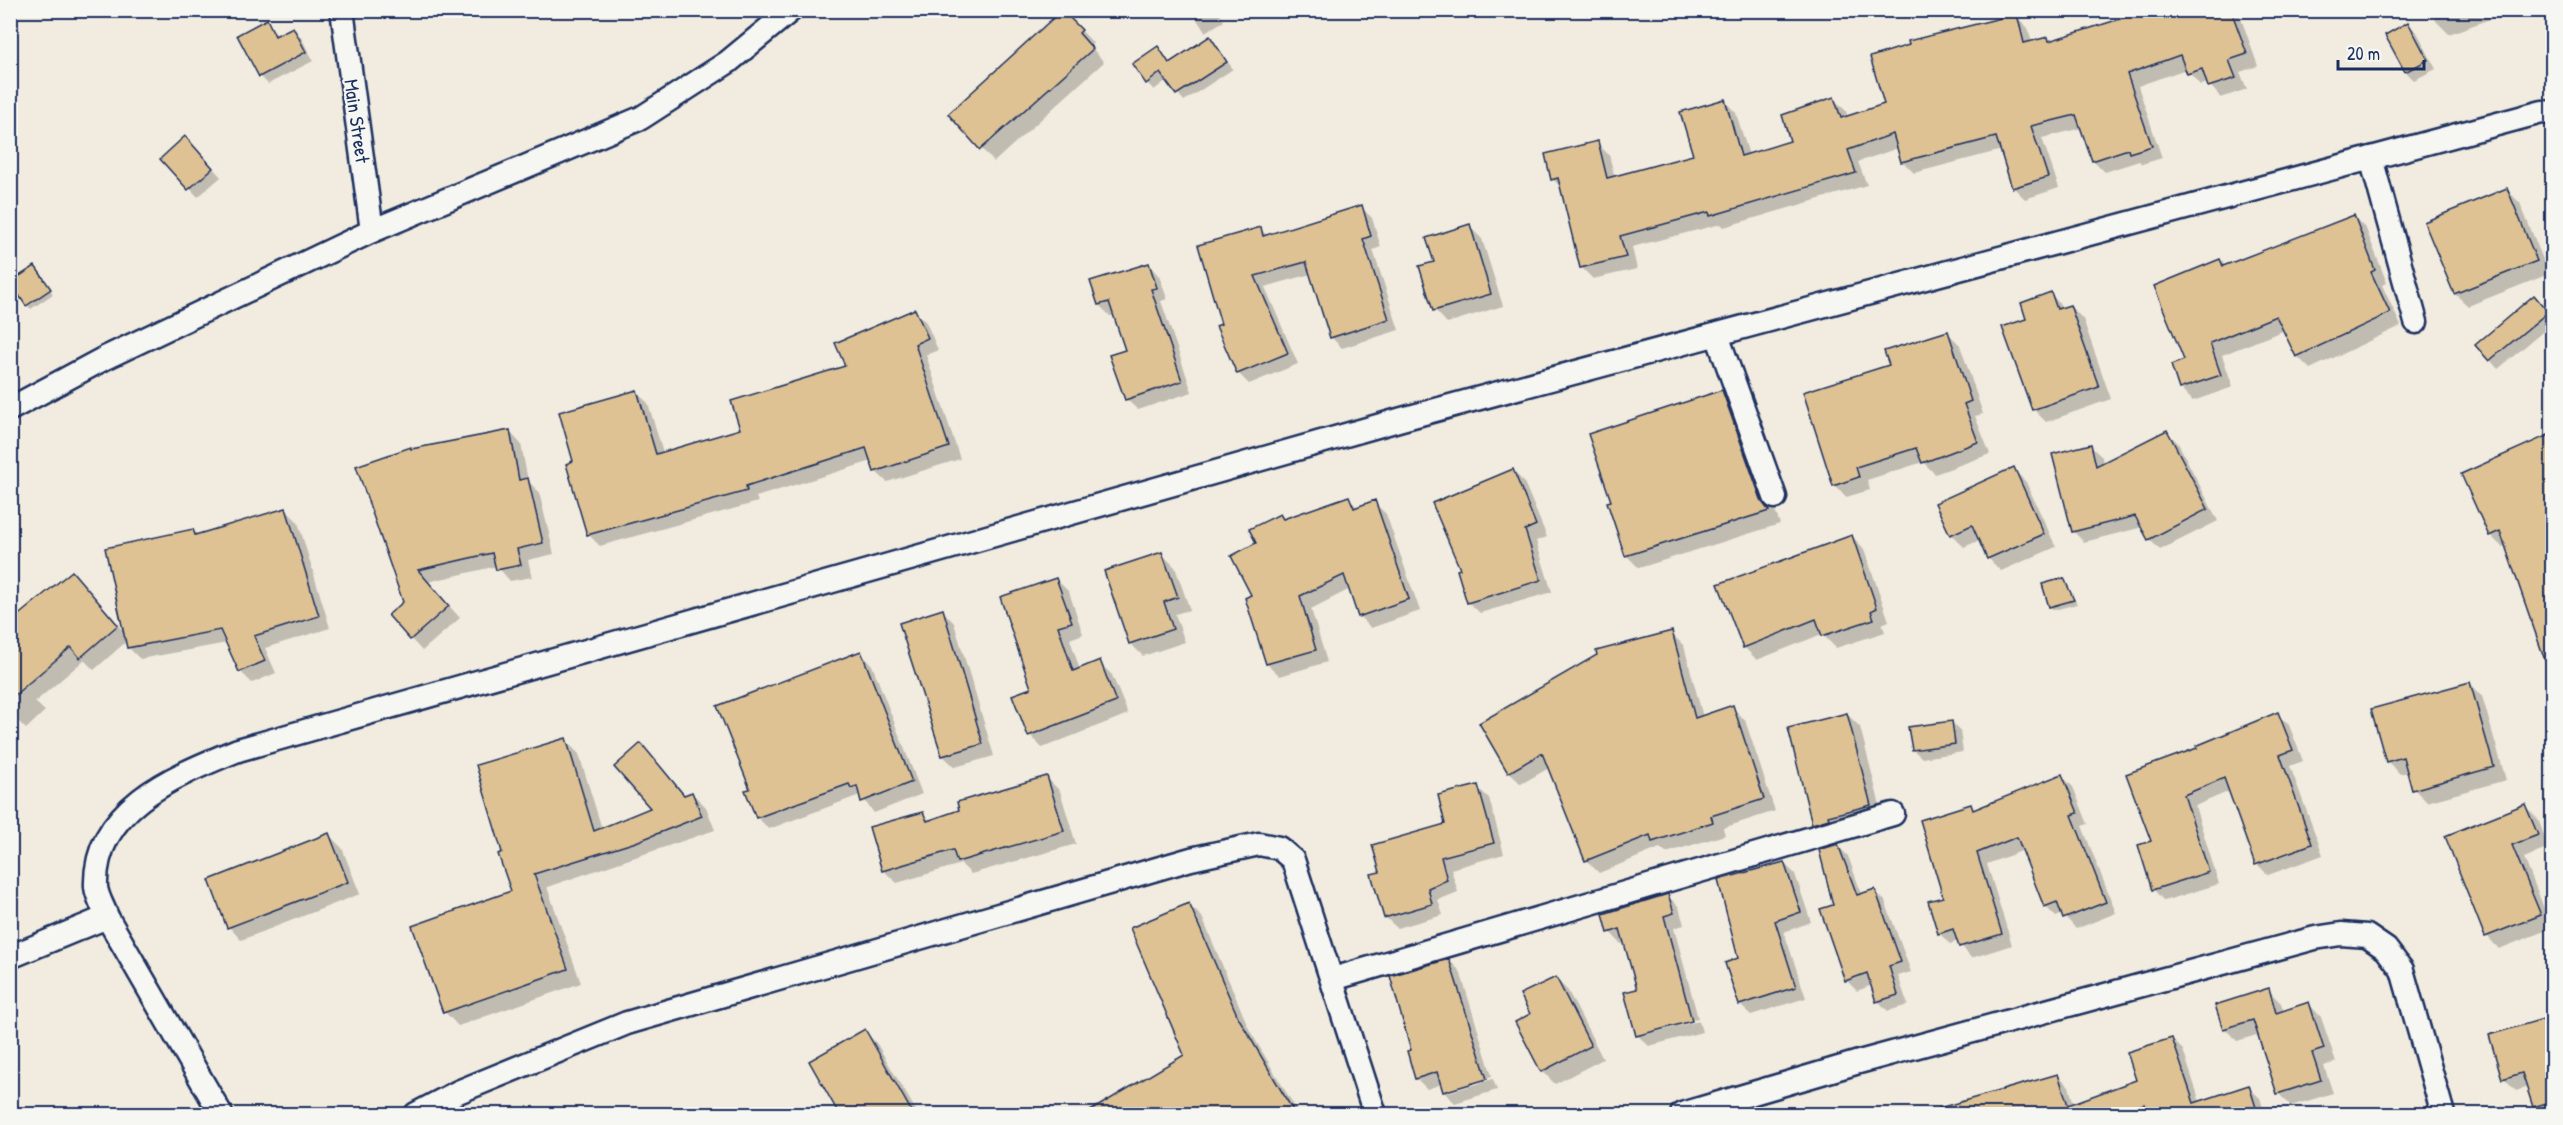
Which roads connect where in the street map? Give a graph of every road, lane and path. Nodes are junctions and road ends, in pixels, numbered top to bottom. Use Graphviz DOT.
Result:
graph roads {
  1 [pos="342,10"];
  2 [pos="791,10"];
  3 [pos="2553,113"];
  4 [pos="2371,158"];
  5 [pos="372,231"];
  6 [pos="2416,322"];
  7 [pos="1717,334"];
  8 [pos="10,409"];
  9 [pos="1775,497"];
  10 [pos="1893,814"];
  11 [pos="108,917"];
  12 [pos="10,957"];
  13 [pos="1334,979"];
  14 [pos="220,1114"];
  15 [pos="416,1114"];
  16 [pos="1375,1114"];
  17 [pos="1682,1114"];
  18 [pos="2443,1114"];
  1 -- 5 [label="street, Main Street"];
  2 -- 5 [label="street"];
  3 -- 4 [label="street"];
  4 -- 6 [label="street"];
  4 -- 7 [label="street"];
  5 -- 8 [label="street"];
  7 -- 9 [label="street"];
  7 -- 11 [label="street"];
  10 -- 13 [label="street"];
  11 -- 12 [label="street"];
  11 -- 14 [label="street"];
  13 -- 15 [label="street"];
  13 -- 16 [label="street"];
  17 -- 18 [label="street"];
}
